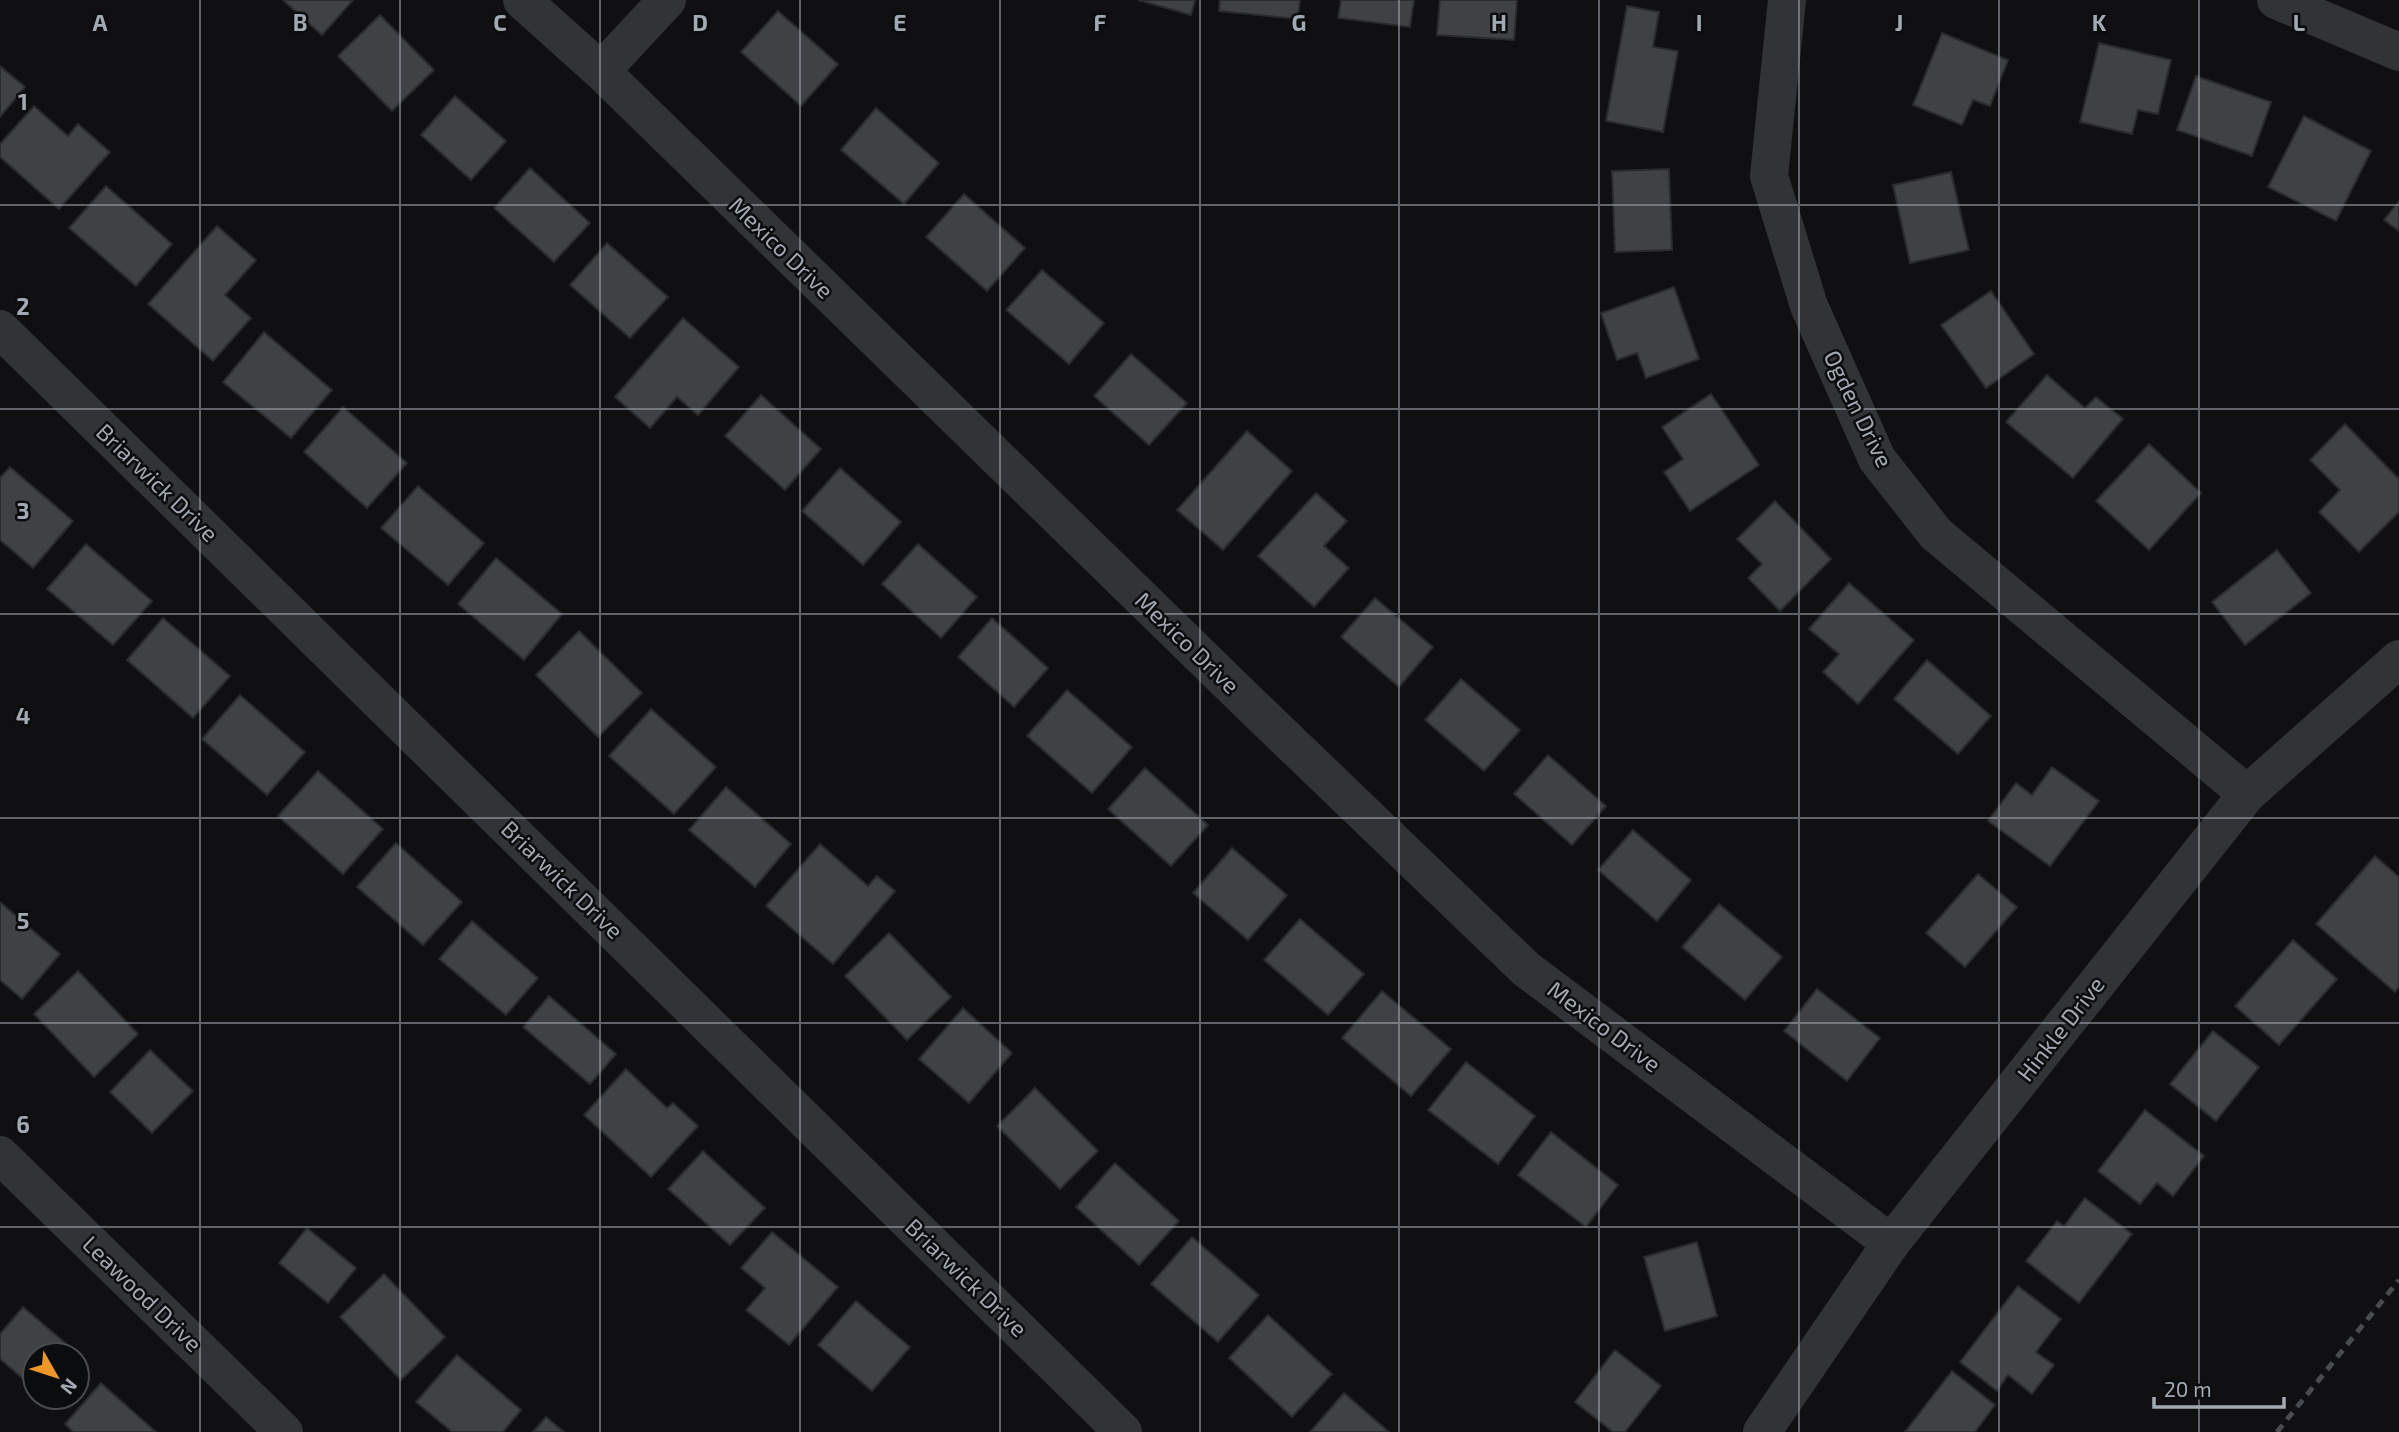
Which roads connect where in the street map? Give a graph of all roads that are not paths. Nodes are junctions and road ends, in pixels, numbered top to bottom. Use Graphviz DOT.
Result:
graph roads {
  1 [pos="522,0"];
  2 [pos="667,0"];
  3 [pos="1787,0"];
  4 [pos="2276,0"];
  5 [pos="2399,52"];
  6 [pos="601,71"];
  7 [pos="0,329"];
  8 [pos="2399,660"];
  9 [pos="2247,794"];
  10 [pos="0,1155"];
  11 [pos="1891,1243"];
  12 [pos="284,1432"];
  13 [pos="1124,1432"];
  14 [pos="1762,1432"];
  1 -- 6 [label="street, Mexico Drive"];
  2 -- 6 [label="street"];
  3 -- 9 [label="street, Ogden Drive"];
  4 -- 5 [label="street"];
  6 -- 11 [label="street, Mexico Drive"];
  7 -- 13 [label="street, Briarwick Drive"];
  8 -- 9 [label="street, Hinkle Drive"];
  9 -- 11 [label="street, Hinkle Drive"];
  10 -- 12 [label="street, Leawood Drive"];
  11 -- 14 [label="street, Hinkle Drive"];
}
